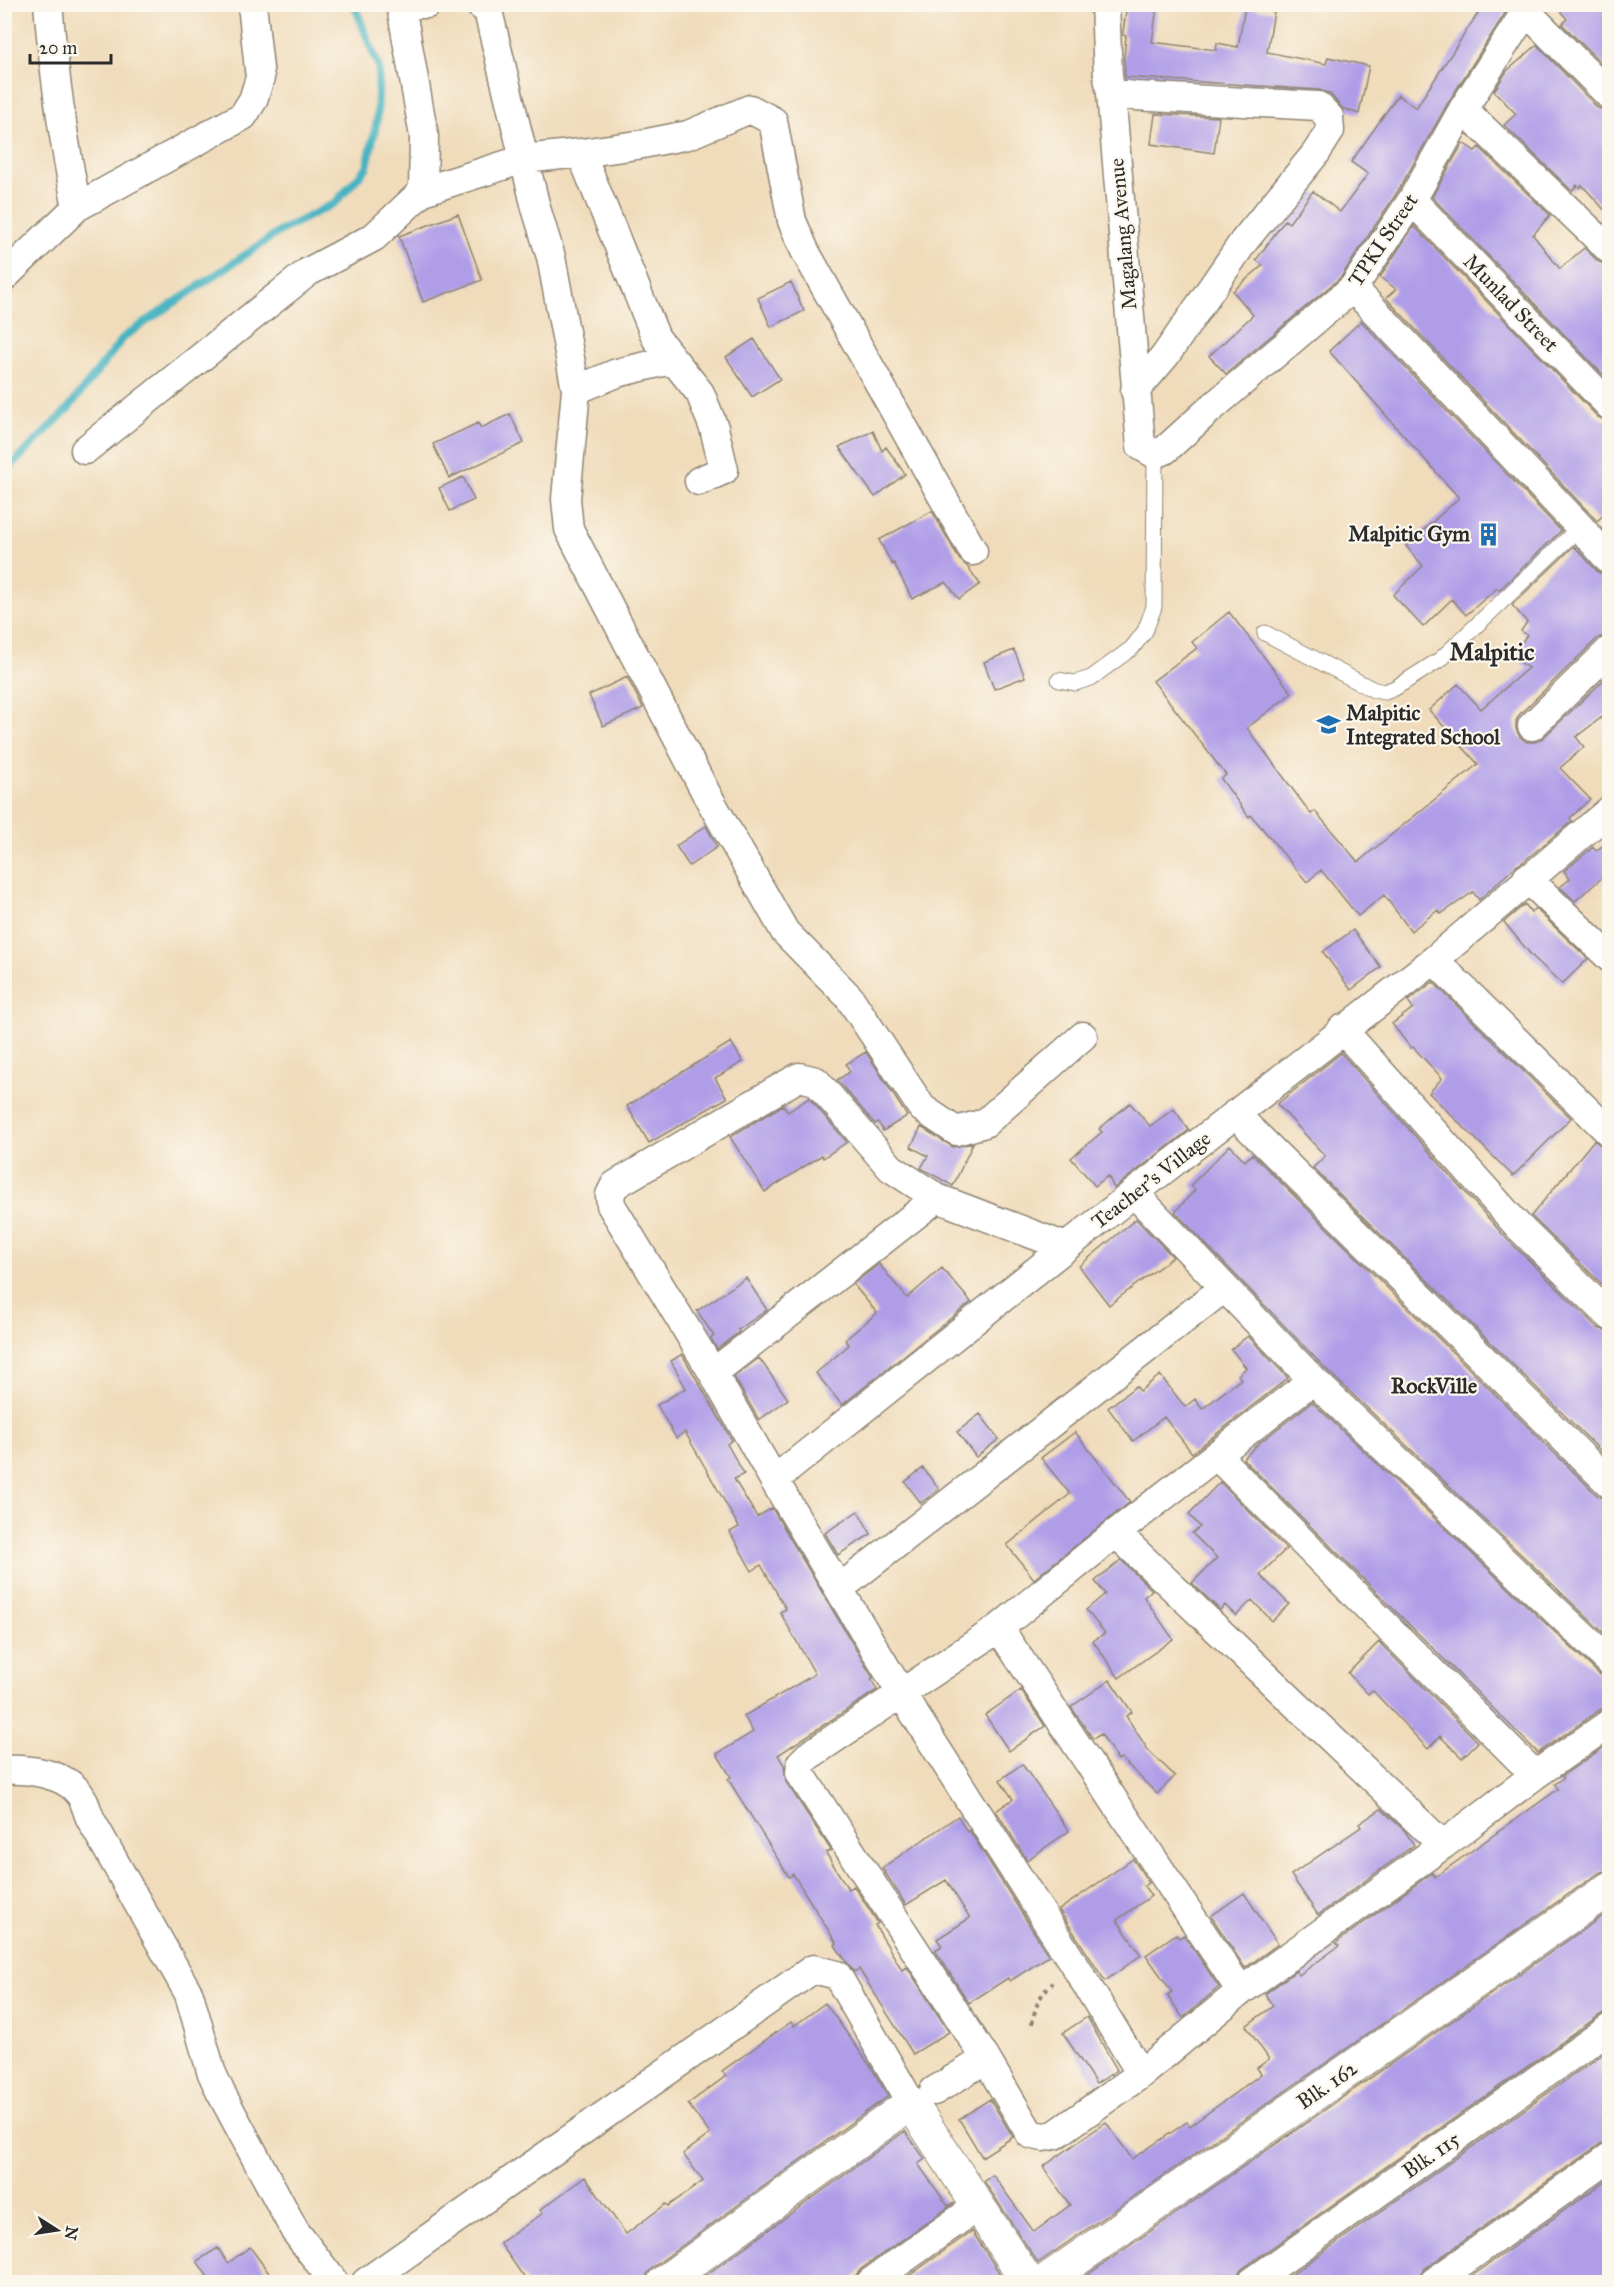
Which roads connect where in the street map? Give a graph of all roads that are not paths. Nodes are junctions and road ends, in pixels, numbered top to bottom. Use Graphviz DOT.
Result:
graph roads {
  1 [pos="48,4"];
  2 [pos="252,4"];
  3 [pos="479,4"];
  4 [pos="1105,4"];
  5 [pos="410,5"];
  6 [pos="1529,8"];
  7 [pos="1112,93"];
  8 [pos="1610,96"];
  9 [pos="1463,110"];
  10 [pos="581,153"];
  11 [pos="524,159"];
  12 [pos="423,191"];
  13 [pos="1412,200"];
  14 [pos="77,207"];
  15 [pos="1610,250"];
  16 [pos="4,277"];
  17 [pos="1353,288"];
  18 [pos="671,360"];
  19 [pos="576,390"];
  20 [pos="1135,390"];
  21 [pos="1610,406"];
  22 [pos="85,450"];
  23 [pos="1155,454"];
  24 [pos="699,481"];
  25 [pos="1580,527"];
  26 [pos="973,550"];
  27 [pos="1610,561"];
  28 [pos="1265,633"];
  29 [pos="1610,650"];
  30 [pos="1059,680"];
  31 [pos="1532,726"];
  32 [pos="1610,810"];
  33 [pos="1527,878"];
  34 [pos="1610,958"];
  35 [pos="1434,960"];
  36 [pos="1342,1029"];
  37 [pos="1083,1036"];
  38 [pos="1235,1114"];
  39 [pos="1610,1133"];
  40 [pos="1134,1194"];
  41 [pos="937,1198"];
  42 [pos="1066,1247"];
  43 [pos="1224,1288"];
  44 [pos="1610,1316"];
  45 [pos="713,1373"];
  46 [pos="1313,1380"];
  47 [pos="1217,1456"];
  48 [pos="774,1480"];
  49 [pos="1610,1484"];
  50 [pos="1116,1533"];
  51 [pos="840,1588"];
  52 [pos="999,1628"];
  53 [pos="1610,1662"];
  54 [pos="901,1692"];
  55 [pos="1610,1723"];
  56 [pos="4,1770"];
  57 [pos="1536,1774"];
  58 [pos="1443,1845"];
  59 [pos="1610,1888"];
  60 [pos="1241,1991"];
  61 [pos="1610,2028"];
  62 [pos="986,2059"];
  63 [pos="1141,2074"];
  64 [pos="922,2097"];
  65 [pos="1610,2157"];
  66 [pos="978,2206"];
  67 [pos="334,2283"];
  68 [pos="366,2283"];
  69 [pos="664,2283"];
  70 [pos="871,2283"];
  71 [pos="1028,2283"];
  72 [pos="1044,2283"];
  73 [pos="1252,2283"];
  74 [pos="1434,2283"];
  1 -- 14 [label="street"];
  2 -- 14 [label="street"];
  3 -- 11 [label="street"];
  4 -- 7 [label="street, Magalang Avenue"];
  5 -- 12 [label="street"];
  6 -- 8 [label="street"];
  6 -- 9 [label="street, TPKI Street"];
  7 -- 20 [label="street, Magalang Avenue"];
  7 -- 20 [label="street"];
  9 -- 13 [label="street, TPKI Street"];
  9 -- 15 [label="street"];
  10 -- 11 [label="street"];
  10 -- 18 [label="street"];
  10 -- 26 [label="street"];
  11 -- 12 [label="street"];
  11 -- 19 [label="street"];
  12 -- 22 [label="street"];
  13 -- 17 [label="street, TPKI Street"];
  13 -- 21 [label="street, Munlad Street"];
  14 -- 16 [label="street"];
  17 -- 23 [label="street, TPKI Street"];
  17 -- 25 [label="street"];
  18 -- 19 [label="street"];
  18 -- 24 [label="street"];
  19 -- 37 [label="street"];
  20 -- 23 [label="street, Magalang Avenue"];
  23 -- 30 [label="lane"];
  25 -- 27 [label="street"];
  25 -- 28 [label="lane"];
  29 -- 31 [label="street"];
  32 -- 33 [label="street, Teacher's Village"];
  33 -- 34 [label="street"];
  33 -- 35 [label="street, Teacher's Village"];
  35 -- 36 [label="street, Teacher's Village"];
  35 -- 39 [label="street"];
  36 -- 38 [label="street, Teacher's Village"];
  36 -- 44 [label="street"];
  38 -- 40 [label="street, Teacher's Village"];
  38 -- 49 [label="street"];
  40 -- 42 [label="street, Teacher's Village"];
  40 -- 43 [label="street"];
  41 -- 42 [label="street"];
  41 -- 45 [label="street"];
  41 -- 45 [label="street"];
  42 -- 48 [label="street, Teacher's Village"];
  43 -- 46 [label="street"];
  43 -- 51 [label="street"];
  45 -- 48 [label="street"];
  46 -- 47 [label="street"];
  46 -- 53 [label="street"];
  47 -- 50 [label="street"];
  47 -- 57 [label="street"];
  48 -- 51 [label="street"];
  50 -- 52 [label="street"];
  50 -- 58 [label="street"];
  51 -- 54 [label="street"];
  52 -- 54 [label="street"];
  52 -- 60 [label="street"];
  54 -- 62 [label="street"];
  54 -- 63 [label="street"];
  55 -- 57 [label="street"];
  56 -- 67 [label="street"];
  57 -- 58 [label="street"];
  58 -- 60 [label="street"];
  59 -- 72 [label="street, Blk. 162"];
  60 -- 63 [label="street"];
  61 -- 73 [label="street, Blk. 115"];
  62 -- 63 [label="street"];
  62 -- 64 [label="street"];
  64 -- 66 [label="street"];
  64 -- 68 [label="street"];
  64 -- 69 [label="street"];
  65 -- 74 [label="street"];
  66 -- 70 [label="street"];
  66 -- 71 [label="street"];
}
